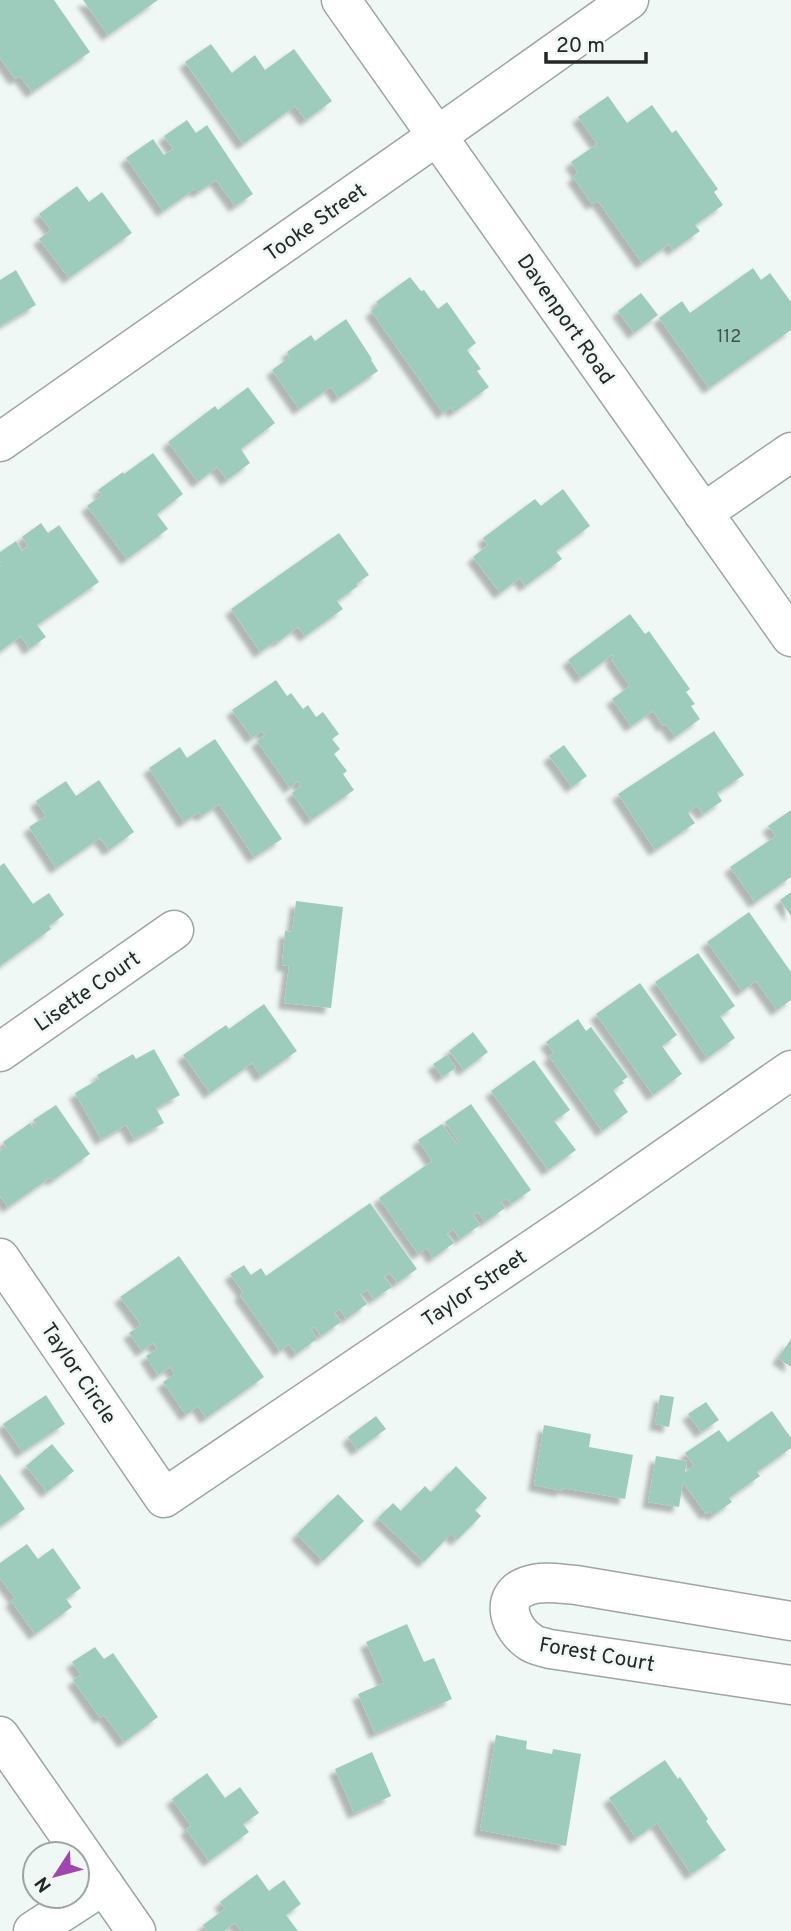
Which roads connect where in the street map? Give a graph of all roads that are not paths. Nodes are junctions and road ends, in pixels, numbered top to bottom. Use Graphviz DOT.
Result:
graph roads {
  1 [pos="341,0"];
  2 [pos="629,0"];
  3 [pos="437,136"];
  4 [pos="0,442"];
  5 [pos="791,452"];
  6 [pos="704,513"];
  7 [pos="791,637"];
  8 [pos="174,930"];
  9 [pos="0,1052"];
  10 [pos="791,1070"];
  11 [pos="0,1258"];
  12 [pos="158,1489"];
  13 [pos="791,1621"];
  14 [pos="791,1685"];
  15 [pos="0,1736"];
  16 [pos="104,1885"];
  17 [pos="33,1931"];
  18 [pos="136,1931"];
  1 -- 3 [label="street, Davenport Road"];
  2 -- 3 [label="street, Tooke Street"];
  3 -- 4 [label="street, Tooke Street"];
  3 -- 6 [label="street, Davenport Road"];
  5 -- 6 [label="street"];
  6 -- 7 [label="street, Davenport Road"];
  8 -- 9 [label="street, Lisette Court"];
  10 -- 12 [label="street, Taylor Street"];
  11 -- 12 [label="street, Taylor Circle"];
  13 -- 14 [label="street, Forest Court"];
  15 -- 16 [label="street"];
  16 -- 17 [label="street"];
  16 -- 18 [label="street"];
}
